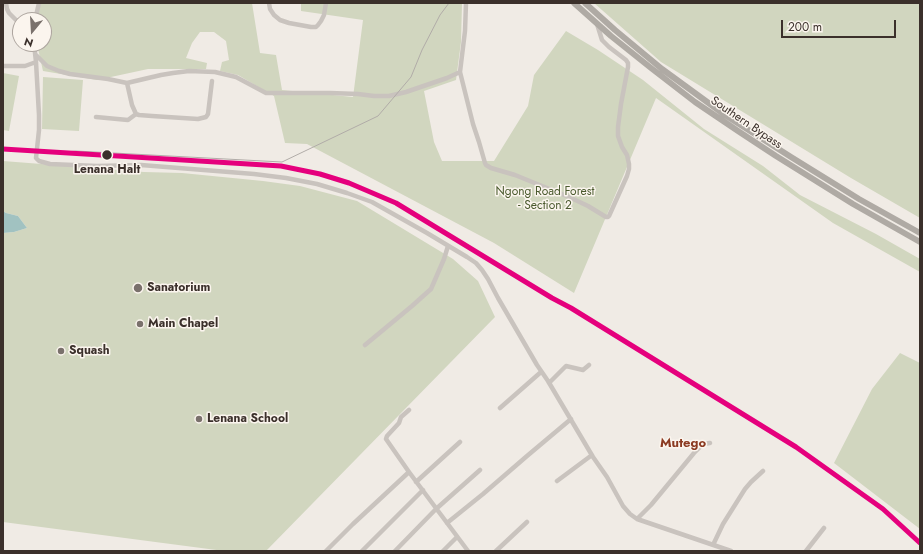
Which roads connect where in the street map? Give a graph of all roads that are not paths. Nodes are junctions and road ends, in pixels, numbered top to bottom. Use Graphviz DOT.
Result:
graph roads {
  1 [pos="6,3"];
  2 [pos="269,3"];
  3 [pos="326,3"];
  4 [pos="466,3"];
  5 [pos="574,3"];
  6 [pos="584,3"];
  7 [pos="12,15"];
  8 [pos="597,23"];
  9 [pos="35,52"];
  10 [pos="36,55"];
  11 [pos="36,62"];
  12 [pos="3,66"];
  13 [pos="460,72"];
  14 [pos="212,81"];
  15 [pos="127,83"];
  16 [pos="136,114"];
  17 [pos="96,117"];
  18 [pos="920,233"];
  19 [pos="920,242"];
  20 [pos="448,246"];
  21 [pos="365,345"];
  22 [pos="589,365"];
  23 [pos="541,372"];
  24 [pos="549,383"];
  25 [pos="500,408"];
  26 [pos="409,410"];
  27 [pos="571,420"];
  28 [pos="460,442"];
  29 [pos="710,443"];
  30 [pos="592,455"];
  31 [pos="480,470"];
  32 [pos="763,471"];
  33 [pos="409,472"];
  34 [pos="557,481"];
  35 [pos="416,482"];
  36 [pos="422,490"];
  37 [pos="436,509"];
  38 [pos="637,519"];
  39 [pos="526,522"];
  40 [pos="447,523"];
  41 [pos="824,528"];
  42 [pos="457,537"];
  43 [pos="712,545"];
  44 [pos="326,551"];
  45 [pos="362,551"];
  46 [pos="395,551"];
  47 [pos="443,551"];
  48 [pos="468,551"];
  49 [pos="496,551"];
  50 [pos="731,551"];
  51 [pos="806,551"];
  1 -- 7 [label="street"];
  2 -- 3 [label="street"];
  4 -- 13 [label="street"];
  5 -- 8 [label="highway, Southern Bypass"];
  6 -- 18 [label="highway, Southern Bypass"];
  8 -- 13 [label="street"];
  8 -- 19 [label="highway, Southern Bypass"];
  9 -- 10 [label="street"];
  10 -- 11 [label="street"];
  10 -- 15 [label="street"];
  11 -- 12 [label="street"];
  11 -- 20 [label="street"];
  13 -- 15 [label="street"];
  14 -- 16 [label="street"];
  15 -- 16 [label="street"];
  16 -- 17 [label="street"];
  20 -- 21 [label="street"];
  20 -- 23 [label="street"];
  22 -- 24 [label="street"];
  23 -- 24 [label="street"];
  23 -- 25 [label="street"];
  24 -- 27 [label="street"];
  26 -- 33 [label="street"];
  27 -- 30 [label="street"];
  27 -- 40 [label="street"];
  28 -- 35 [label="street"];
  29 -- 38 [label="street"];
  30 -- 34 [label="street"];
  30 -- 38 [label="street"];
  31 -- 37 [label="street"];
  32 -- 43 [label="street"];
  33 -- 35 [label="street"];
  33 -- 44 [label="street"];
  35 -- 36 [label="street"];
  36 -- 37 [label="street"];
  36 -- 45 [label="street"];
  37 -- 40 [label="street"];
  37 -- 46 [label="street"];
  38 -- 43 [label="street"];
  39 -- 49 [label="street"];
  40 -- 42 [label="street"];
  41 -- 51 [label="street"];
  42 -- 47 [label="street"];
  42 -- 48 [label="street"];
  43 -- 50 [label="street"];
}
